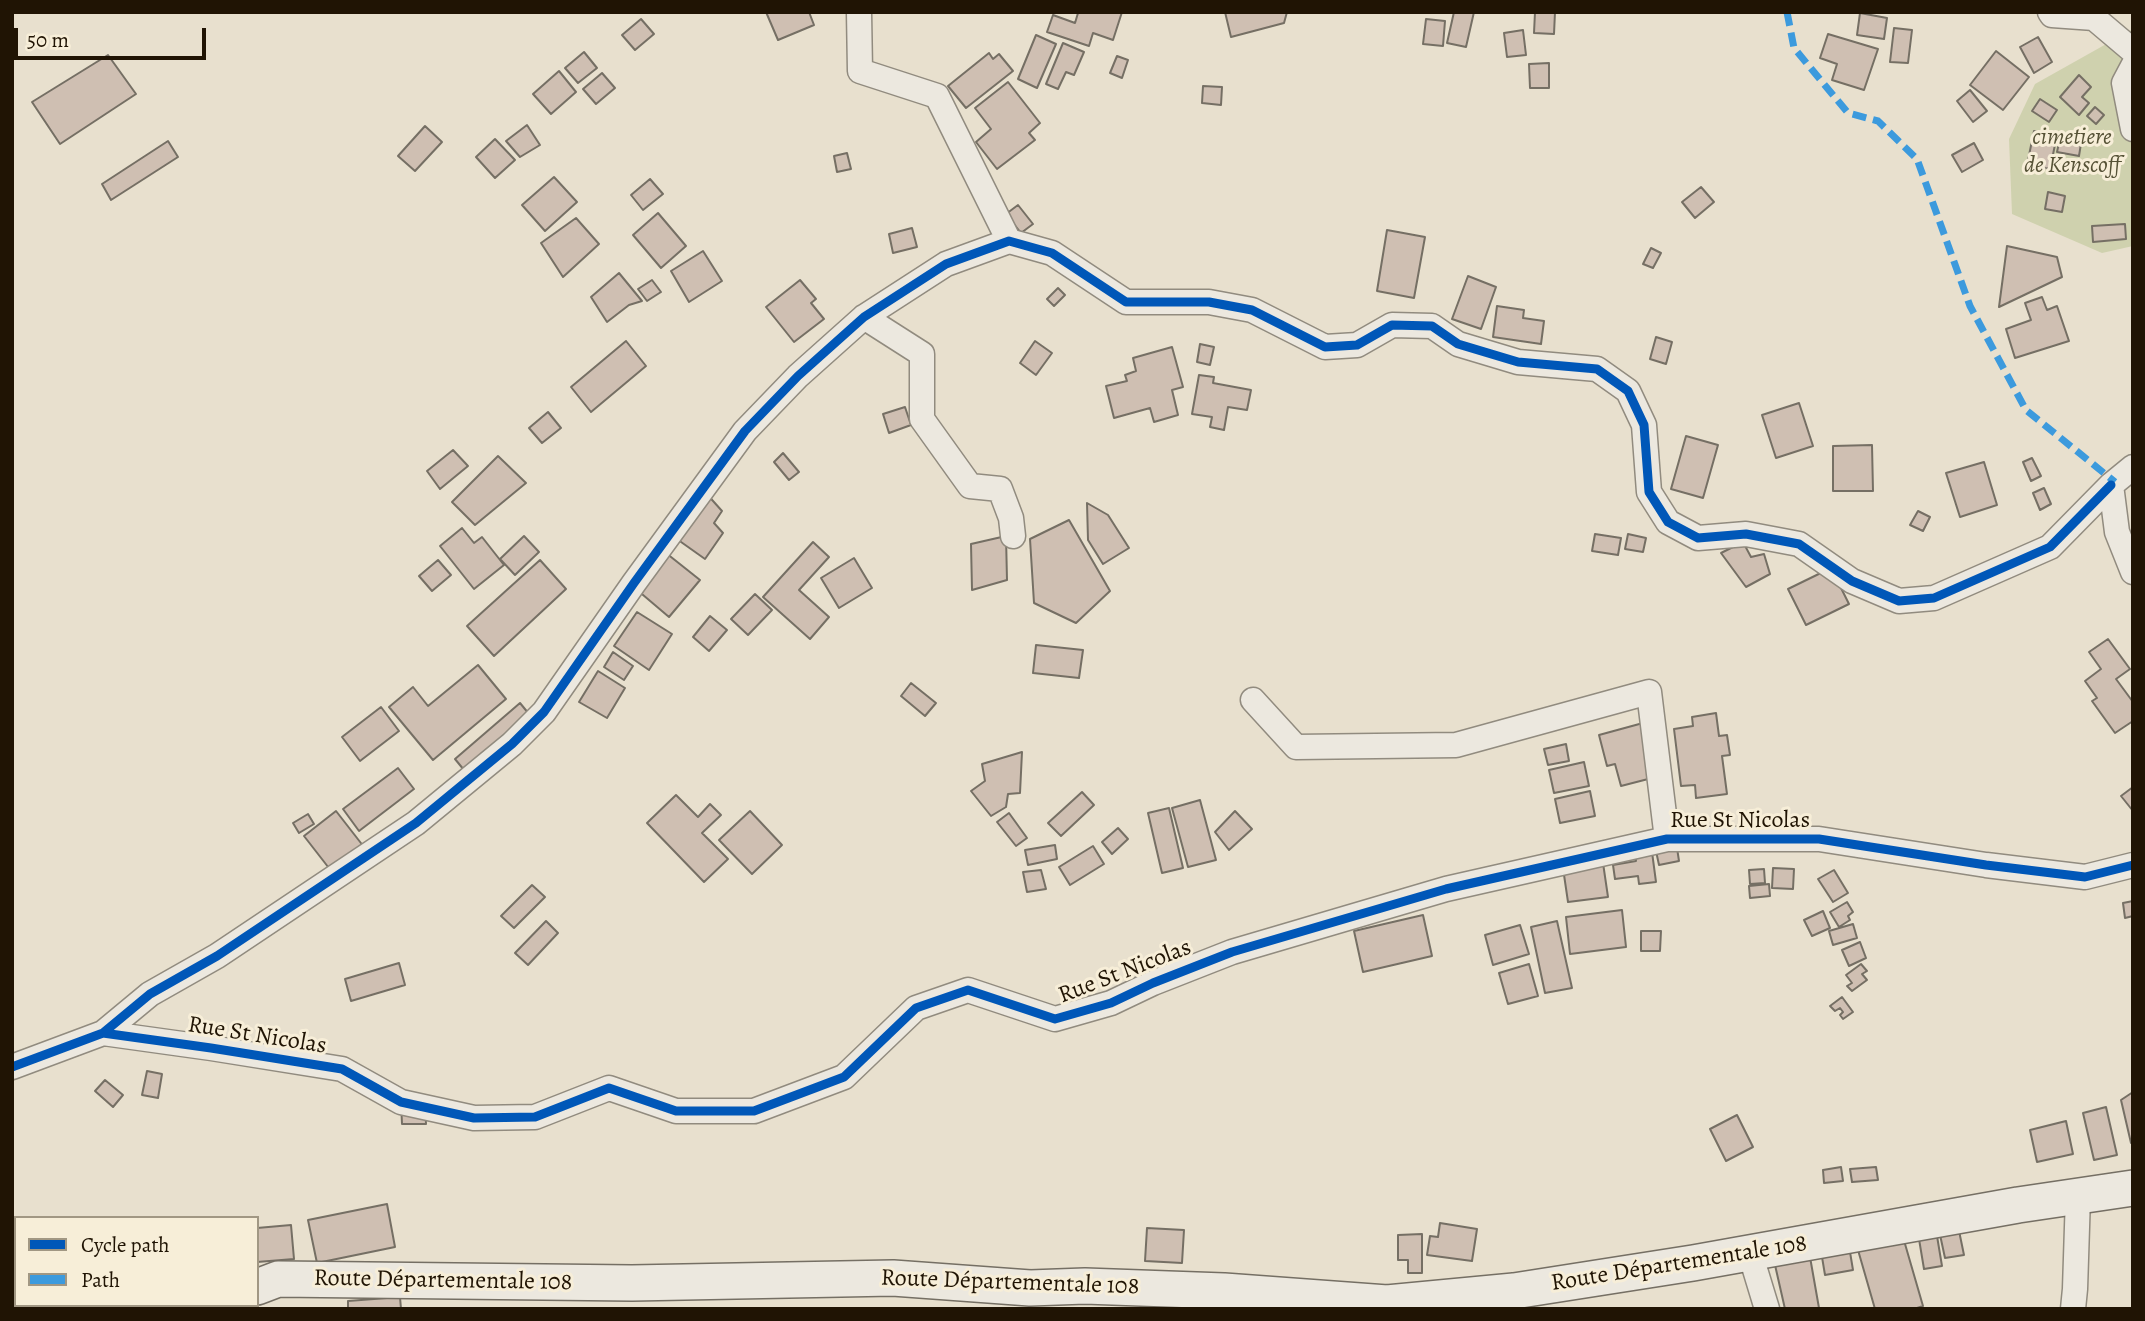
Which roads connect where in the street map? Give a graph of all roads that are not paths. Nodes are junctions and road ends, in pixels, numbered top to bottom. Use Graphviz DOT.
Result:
graph roads {
  1 [pos="859,12"];
  2 [pos="2050,12"];
  3 [pos="2133,51"];
  4 [pos="2133,66"];
  5 [pos="2133,129"];
  6 [pos="1009,241"];
  7 [pos="863,317"];
  8 [pos="2133,467"];
  9 [pos="2112,485"];
  10 [pos="1013,536"];
  11 [pos="2133,572"];
  12 [pos="1253,700"];
  13 [pos="1667,839"];
  14 [pos="2133,864"];
  15 [pos="103,1033"];
  16 [pos="12,1068"];
  17 [pos="2133,1188"];
  18 [pos="2078,1196"];
  19 [pos="1750,1253"];
  20 [pos="259,1286"];
  21 [pos="1767,1309"];
  22 [pos="2073,1309"];
  1 -- 6 [label="street"];
  2 -- 3 [label="street"];
  4 -- 5 [label="street"];
  6 -- 7 [label="street"];
  6 -- 9 [label="street"];
  7 -- 10 [label="street"];
  7 -- 15 [label="street"];
  8 -- 9 [label="street"];
  9 -- 11 [label="street"];
  12 -- 13 [label="street"];
  13 -- 14 [label="street, Rue St Nicolas"];
  13 -- 15 [label="street, Rue St Nicolas"];
  15 -- 16 [label="street, Rue St Nicolas"];
  17 -- 18 [label="main road, Route Départementale 108"];
  18 -- 19 [label="main road, Route Départementale 108"];
  18 -- 22 [label="street"];
  19 -- 20 [label="main road, Route Départementale 108"];
  19 -- 21 [label="street"];
}
